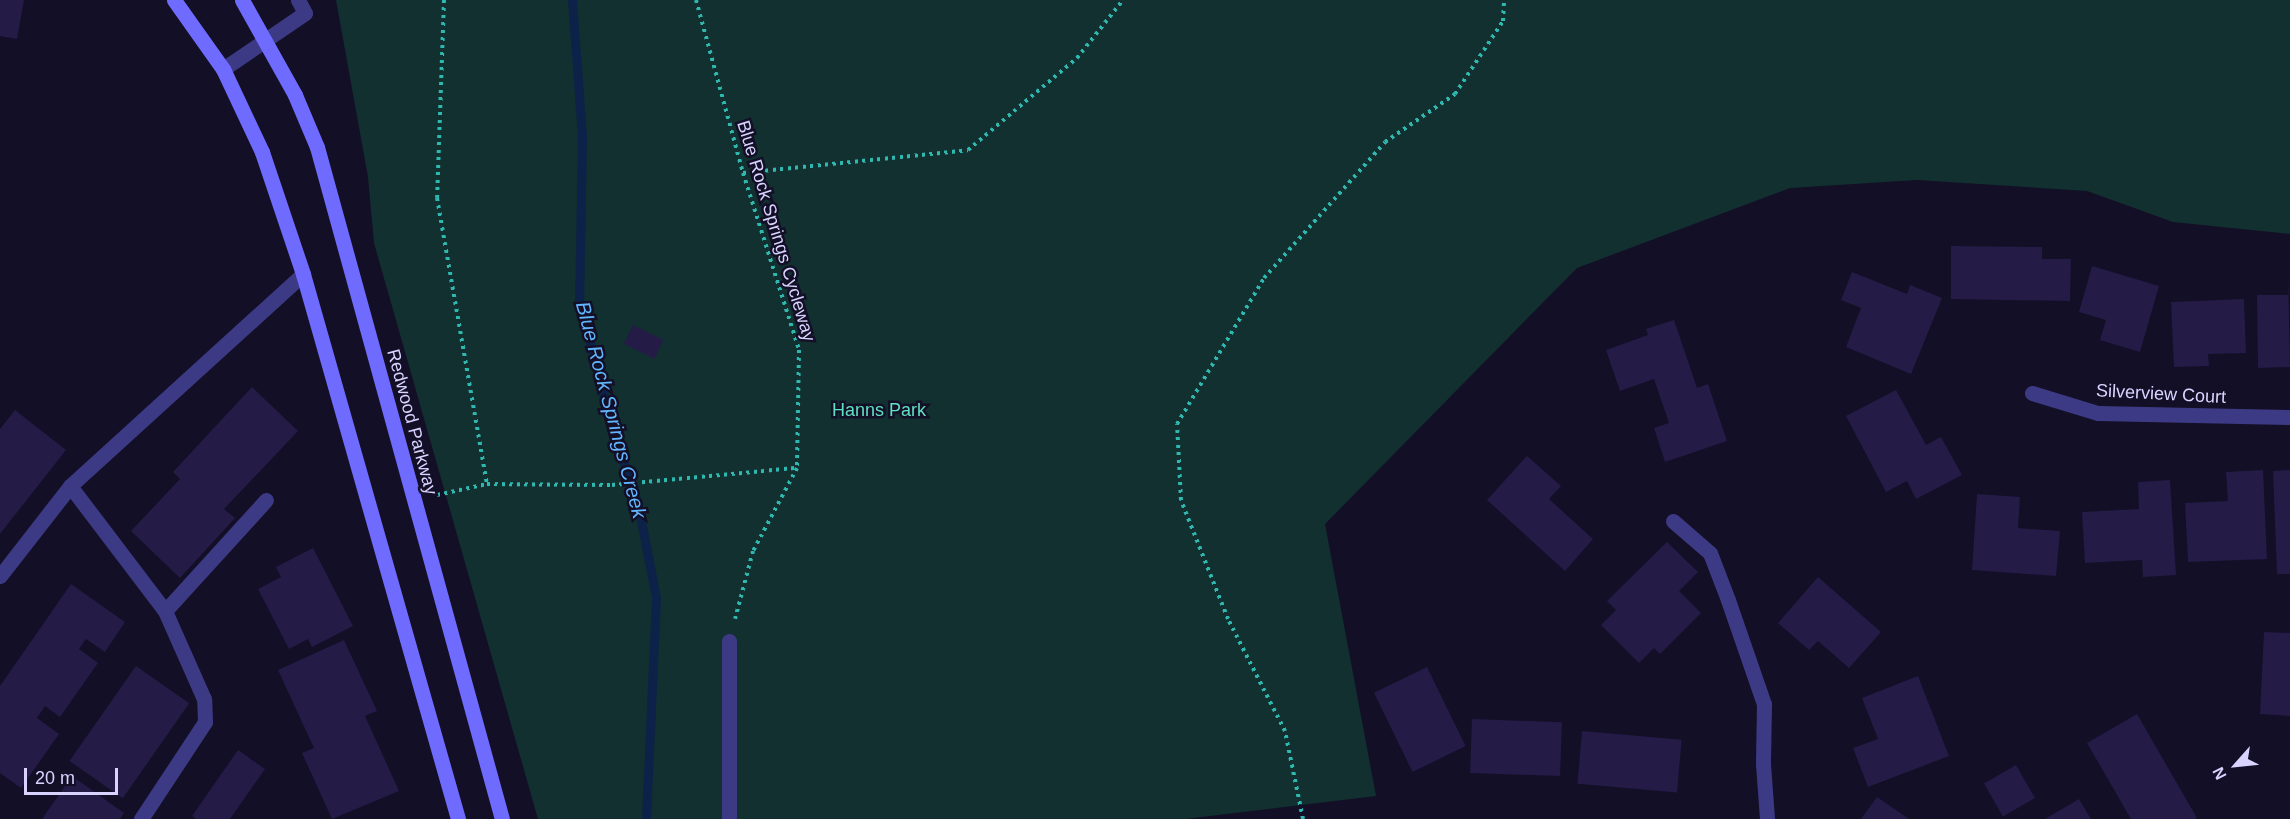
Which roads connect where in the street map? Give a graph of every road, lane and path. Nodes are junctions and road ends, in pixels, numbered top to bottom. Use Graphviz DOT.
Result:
graph roads {
  1 [pos="174,0"];
  2 [pos="242,0"];
  3 [pos="298,0"];
  4 [pos="444,0"];
  5 [pos="696,0"];
  6 [pos="1123,0"];
  7 [pos="1504,0"];
  8 [pos="266,42"];
  9 [pos="223,69"];
  10 [pos="743,173"];
  11 [pos="303,274"];
  12 [pos="2032,393"];
  13 [pos="2290,417"];
  14 [pos="797,468"];
  15 [pos="488,484"];
  16 [pos="70,486"];
  17 [pos="266,500"];
  18 [pos="413,500"];
  19 [pos="1673,521"];
  20 [pos="0,576"];
  21 [pos="165,611"];
  22 [pos="729,640"];
  23 [pos="141,819"];
  24 [pos="458,819"];
  25 [pos="502,819"];
  26 [pos="729,819"];
  27 [pos="1303,819"];
  28 [pos="1767,819"];
  1 -- 9 [label="main road"];
  2 -- 8 [label="main road, Redwood Parkway"];
  3 -- 8 [label="street"];
  4 -- 15 [label="path"];
  5 -- 10 [label="path, Blue Rock Springs Cycleway"];
  6 -- 10 [label="path"];
  7 -- 27 [label="path"];
  8 -- 9 [label="street"];
  8 -- 18 [label="main road, Redwood Parkway"];
  9 -- 11 [label="main road"];
  10 -- 14 [label="path, Blue Rock Springs Cycleway"];
  11 -- 16 [label="street"];
  11 -- 24 [label="main road"];
  12 -- 13 [label="street, Silverview Court"];
  14 -- 15 [label="path"];
  14 -- 22 [label="path, Blue Rock Springs Cycleway"];
  15 -- 18 [label="path"];
  16 -- 20 [label="street"];
  16 -- 21 [label="street"];
  17 -- 21 [label="street"];
  18 -- 25 [label="main road, Redwood Parkway"];
  19 -- 28 [label="street"];
  21 -- 23 [label="street"];
  22 -- 26 [label="street"];
}
